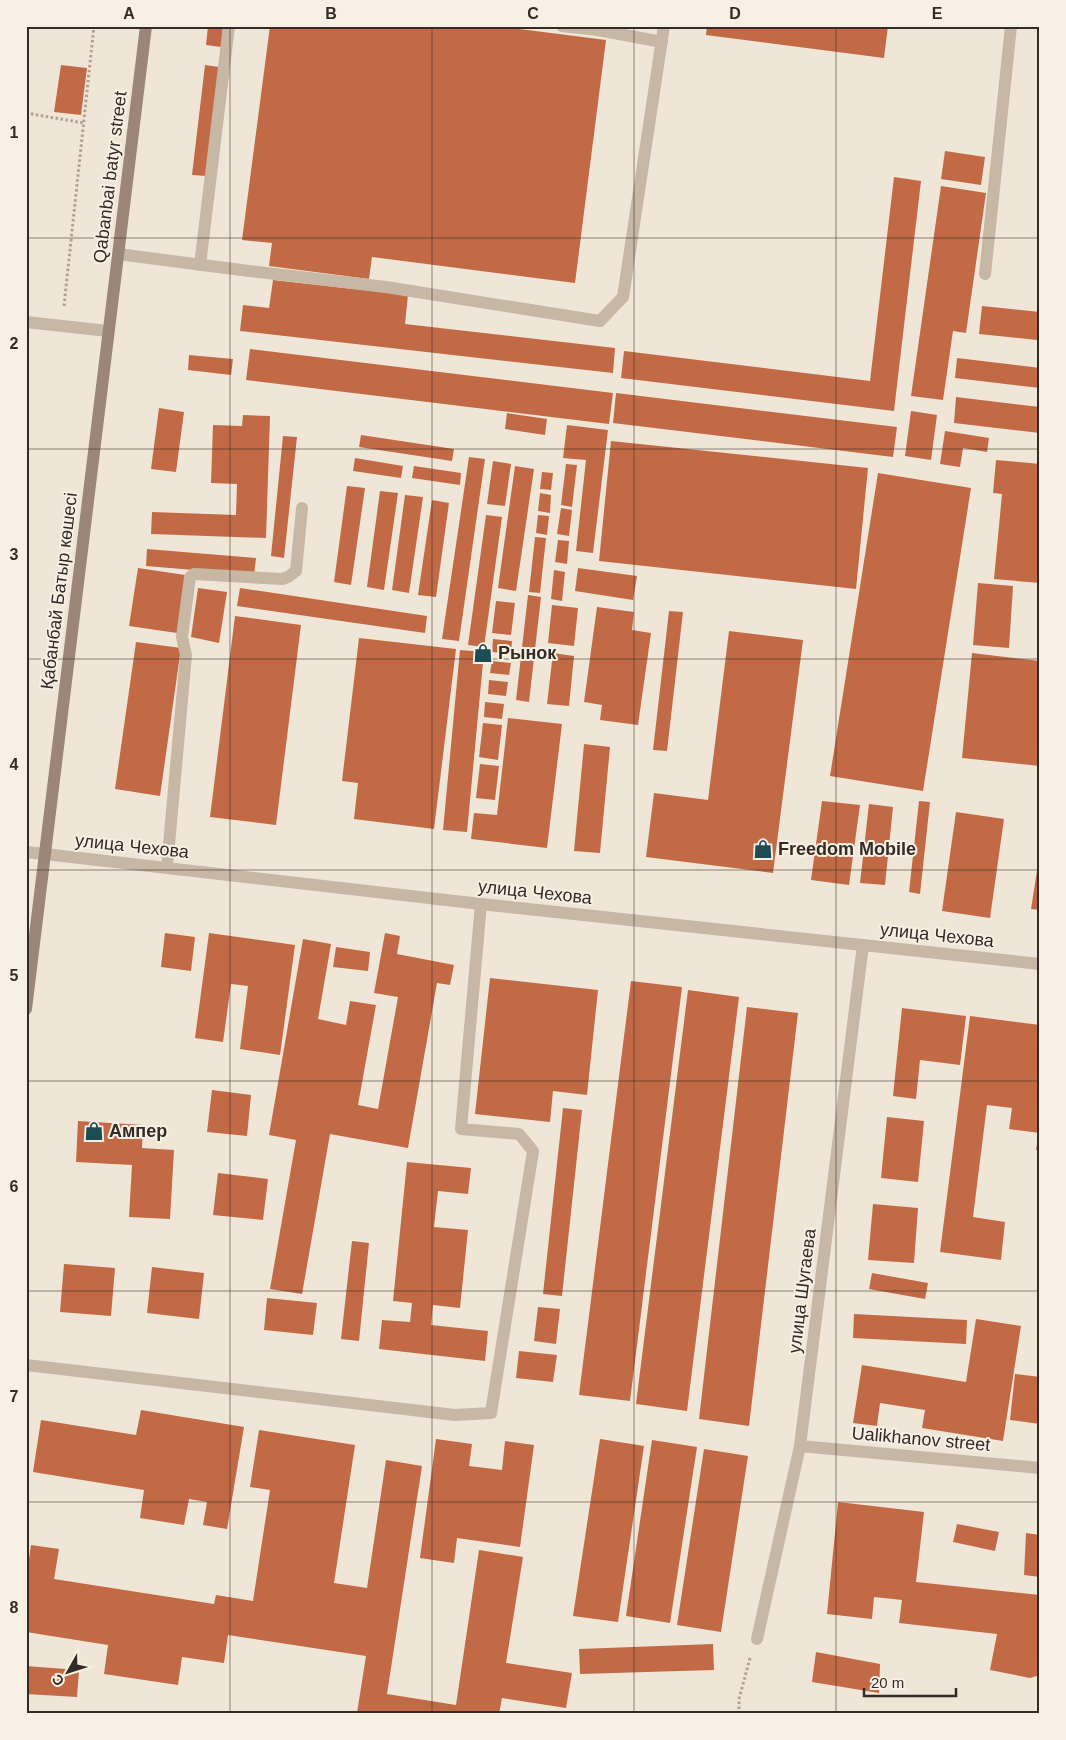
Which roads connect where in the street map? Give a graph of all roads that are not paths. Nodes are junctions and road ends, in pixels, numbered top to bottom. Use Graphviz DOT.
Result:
graph roads {
  1 [pos="146,26"];
  2 [pos="229,26"];
  3 [pos="562,26"];
  4 [pos="664,26"];
  5 [pos="1010,26"];
  6 [pos="662,42"];
  7 [pos="118,254"];
  8 [pos="200,265"];
  9 [pos="985,274"];
  10 [pos="26,322"];
  11 [pos="108,331"];
  12 [pos="302,508"];
  13 [pos="26,852"];
  14 [pos="45,854"];
  15 [pos="167,867"];
  16 [pos="481,904"];
  17 [pos="863,945"];
  18 [pos="1040,964"];
  19 [pos="26,1009"];
  20 [pos="26,1365"];
  21 [pos="800,1446"];
  22 [pos="1040,1468"];
  23 [pos="757,1639"];
  1 -- 7 [label="main road, Qabanbai batyr street"];
  2 -- 8 [label="street"];
  3 -- 6 [label="street"];
  4 -- 6 [label="street"];
  5 -- 9 [label="street"];
  6 -- 8 [label="street"];
  7 -- 8 [label="street"];
  7 -- 11 [label="main road, Qabanbai batyr street"];
  10 -- 11 [label="street"];
  11 -- 14 [label="main road, Қабанбай Батыр көшесі"];
  12 -- 15 [label="street"];
  13 -- 14 [label="street, улица Чехова"];
  14 -- 15 [label="street, улица Чехова"];
  14 -- 19 [label="main road"];
  15 -- 16 [label="street, улица Чехова"];
  16 -- 17 [label="street, улица Чехова"];
  16 -- 20 [label="street"];
  17 -- 18 [label="street, улица Чехова"];
  17 -- 21 [label="street, улица Шугаева"];
  21 -- 22 [label="street, Ualikhanov street"];
  21 -- 23 [label="street, улица Шугаева"];
}
